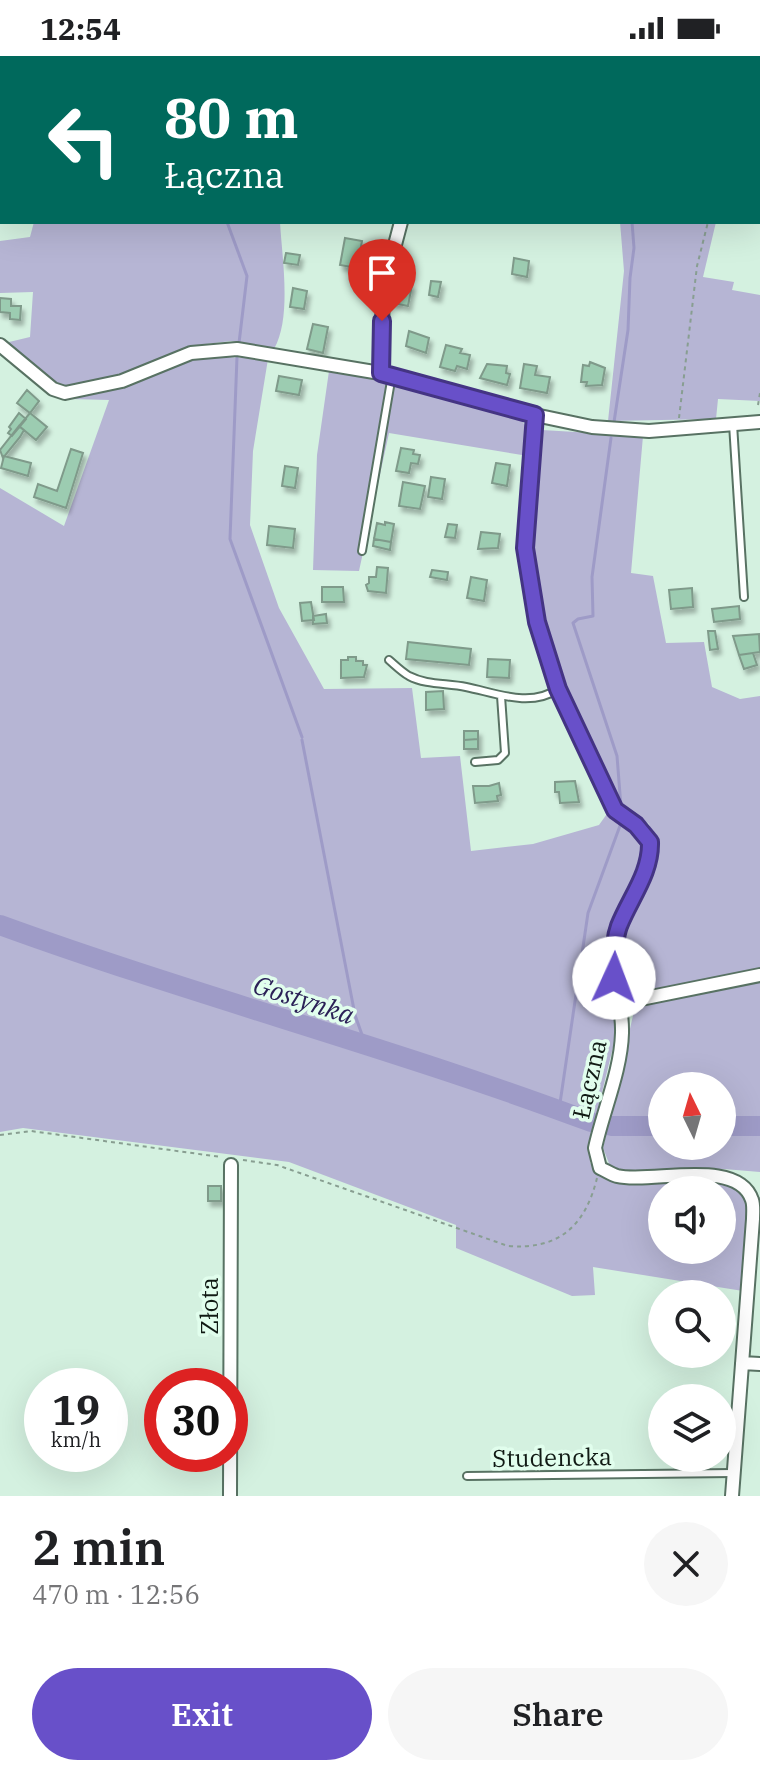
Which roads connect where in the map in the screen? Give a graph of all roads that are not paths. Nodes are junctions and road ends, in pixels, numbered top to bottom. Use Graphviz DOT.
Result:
graph roads {
  1 [pos="400,224"];
  2 [pos="0,345"];
  3 [pos="387,374"];
  4 [pos="535,415"];
  5 [pos="760,422"];
  6 [pos="733,424"];
  7 [pos="362,551"];
  8 [pos="744,597"];
  9 [pos="389,660"];
  10 [pos="558,689"];
  11 [pos="501,696"];
  12 [pos="475,762"];
  13 [pos="760,975"];
  14 [pos="621,1003"];
  15 [pos="231,1165"];
  16 [pos="755,1252"];
  17 [pos="742,1363"];
  18 [pos="760,1364"];
  19 [pos="734,1473"];
  20 [pos="467,1476"];
  21 [pos="230,1496"];
  22 [pos="732,1496"];
  1 -- 3 [label="street"];
  2 -- 3 [label="street"];
  3 -- 4 [label="street"];
  3 -- 7 [label="lane"];
  4 -- 6 [label="street"];
  4 -- 10 [label="street, Łączna"];
  5 -- 6 [label="street"];
  6 -- 8 [label="lane"];
  9 -- 11 [label="lane"];
  10 -- 11 [label="lane"];
  10 -- 14 [label="street, Łączna"];
  11 -- 12 [label="lane"];
  13 -- 14 [label="street"];
  14 -- 16 [label="street, Łączna"];
  15 -- 21 [label="street, Złota"];
  16 -- 17 [label="street"];
  17 -- 18 [label="street"];
  17 -- 19 [label="street"];
  19 -- 20 [label="lane, Studencka"];
  19 -- 22 [label="street"];
}
